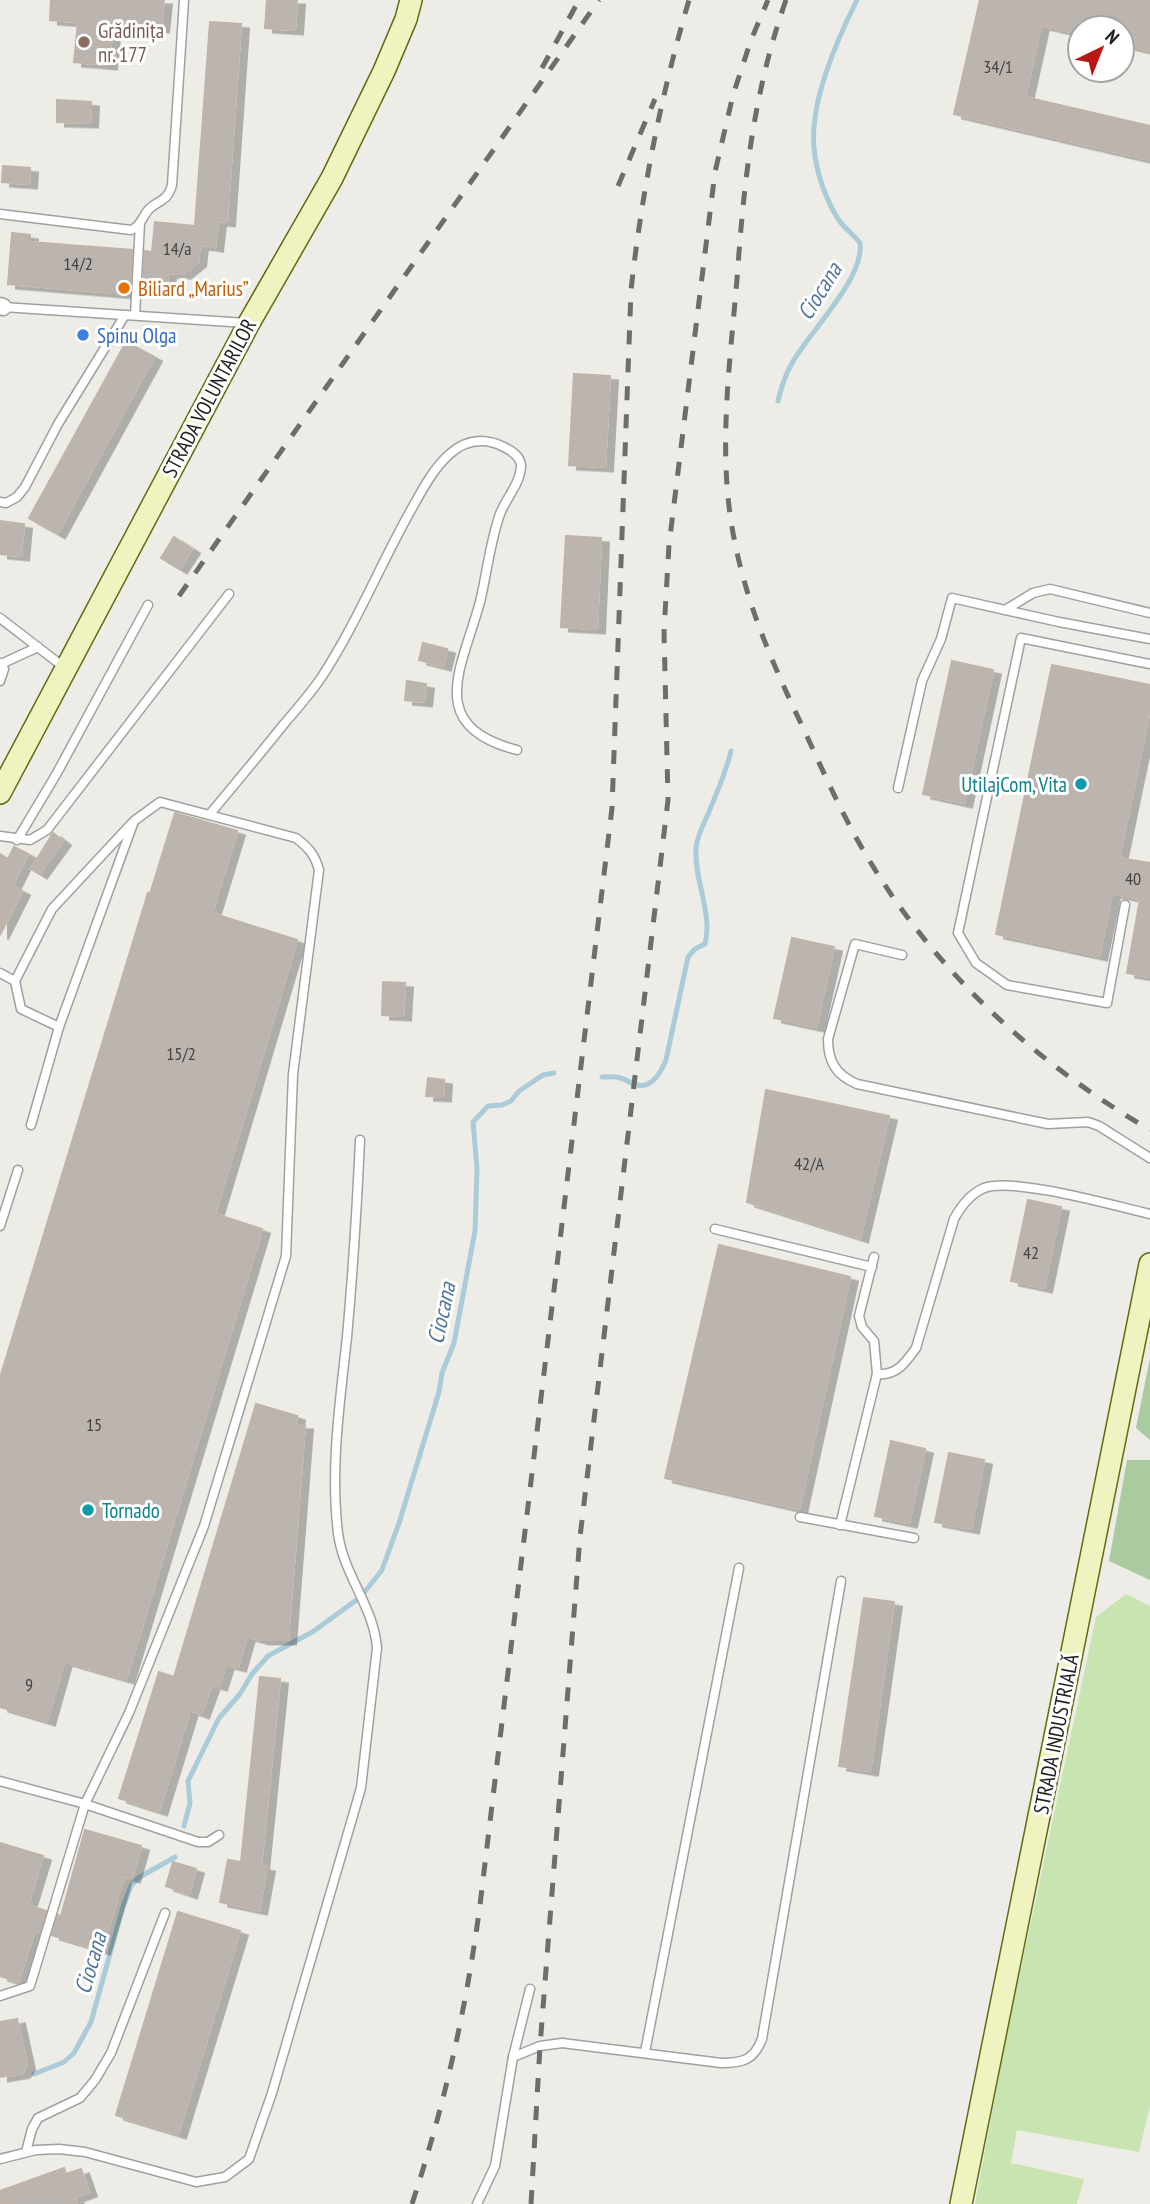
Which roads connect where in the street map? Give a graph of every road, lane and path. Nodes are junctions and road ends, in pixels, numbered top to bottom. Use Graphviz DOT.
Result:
graph roads {
  1 [pos="184,0"];
  2 [pos="411,0"];
  3 [pos="0,214"];
  4 [pos="140,223"];
  5 [pos="2,307"];
  6 [pos="125,315"];
  7 [pos="135,316"];
  8 [pos="249,323"];
  9 [pos="0,502"];
  10 [pos="229,594"];
  11 [pos="148,605"];
  12 [pos="1005,610"];
  13 [pos="1150,613"];
  14 [pos="0,618"];
  15 [pos="1150,639"];
  16 [pos="38,647"];
  17 [pos="1,664"];
  18 [pos="1150,664"];
  19 [pos="65,668"];
  20 [pos="0,681"];
  21 [pos="517,750"];
  22 [pos="898,788"];
  23 [pos="0,793"];
  24 [pos="210,814"];
  25 [pos="134,821"];
  26 [pos="0,836"];
  27 [pos="18,840"];
  28 [pos="1125,905"];
  29 [pos="902,955"];
  30 [pos="0,973"];
  31 [pos="15,981"];
  32 [pos="59,1027"];
  33 [pos="31,1125"];
  34 [pos="360,1140"];
  35 [pos="1150,1158"];
  36 [pos="18,1170"];
  37 [pos="1150,1214"];
  38 [pos="0,1226"];
  39 [pos="715,1229"];
  40 [pos="874,1256"];
  41 [pos="1150,1264"];
  42 [pos="872,1267"];
  43 [pos="877,1374"];
  44 [pos="800,1517"];
  45 [pos="840,1525"];
  46 [pos="914,1538"];
  47 [pos="739,1568"];
  48 [pos="841,1581"];
  49 [pos="0,1781"];
  50 [pos="85,1804"];
  51 [pos="219,1835"];
  52 [pos="165,1913"];
  53 [pos="530,1989"];
  54 [pos="0,1996"];
  55 [pos="645,2052"];
  56 [pos="513,2057"];
  57 [pos="26,2152"];
  58 [pos="0,2159"];
  59 [pos="478,2204"];
  60 [pos="961,2204"];
  1 -- 4 [label="lane"];
  2 -- 8 [label="main road, STRADA VOLUNTARILOR"];
  3 -- 4 [label="lane"];
  4 -- 7 [label="lane"];
  5 -- 6 [label="lane"];
  6 -- 7 [label="lane"];
  6 -- 9 [label="lane"];
  7 -- 8 [label="lane"];
  8 -- 19 [label="main road, STRADA VOLUNTARILOR"];
  10 -- 27 [label="lane"];
  11 -- 27 [label="lane"];
  12 -- 13 [label="lane"];
  12 -- 15 [label="lane"];
  12 -- 22 [label="lane"];
  14 -- 16 [label="lane"];
  16 -- 17 [label="lane"];
  16 -- 19 [label="lane"];
  17 -- 20 [label="lane"];
  18 -- 28 [label="lane"];
  19 -- 23 [label="main road, STRADA VOLUNTARILOR"];
  21 -- 24 [label="lane"];
  24 -- 25 [label="lane"];
  24 -- 50 [label="lane"];
  25 -- 31 [label="lane"];
  25 -- 32 [label="lane"];
  26 -- 27 [label="lane"];
  29 -- 35 [label="lane"];
  30 -- 31 [label="lane"];
  31 -- 32 [label="lane"];
  32 -- 33 [label="lane"];
  34 -- 57 [label="lane"];
  36 -- 38 [label="lane"];
  37 -- 43 [label="lane"];
  39 -- 42 [label="lane"];
  40 -- 42 [label="lane"];
  41 -- 60 [label="main road, STRADA INDUSTRIALĂ"];
  42 -- 43 [label="lane"];
  43 -- 45 [label="lane"];
  44 -- 45 [label="lane"];
  45 -- 46 [label="lane"];
  47 -- 55 [label="lane"];
  48 -- 55 [label="lane"];
  49 -- 50 [label="lane"];
  50 -- 51 [label="lane"];
  50 -- 54 [label="lane"];
  52 -- 57 [label="lane"];
  53 -- 56 [label="lane"];
  55 -- 56 [label="lane"];
  56 -- 59 [label="lane"];
  57 -- 58 [label="lane"];
}
